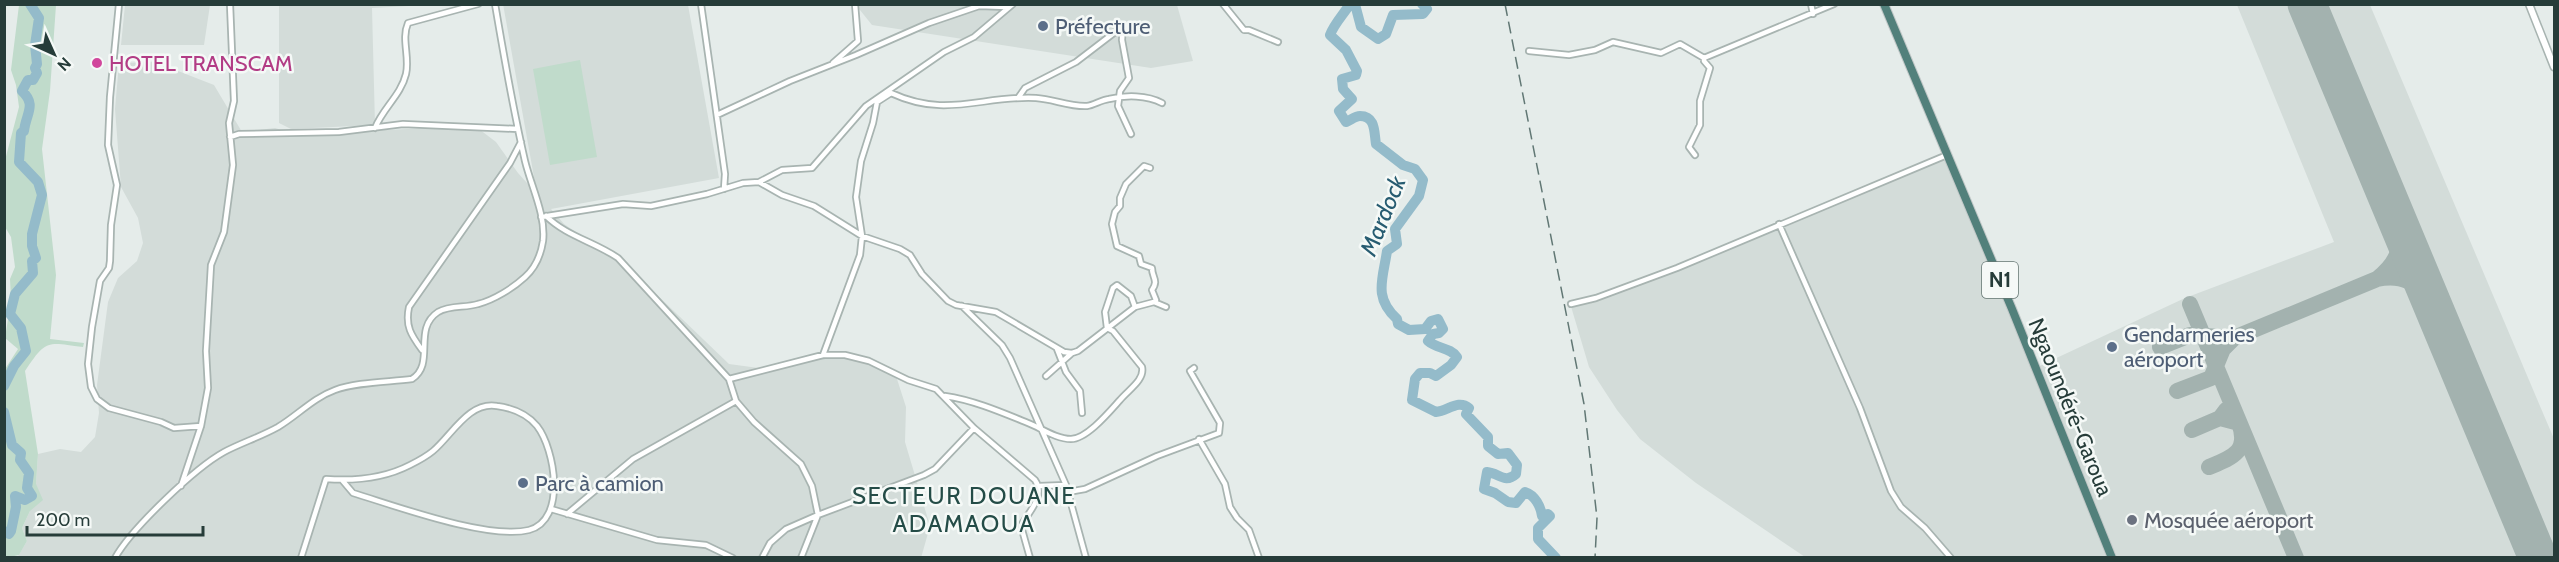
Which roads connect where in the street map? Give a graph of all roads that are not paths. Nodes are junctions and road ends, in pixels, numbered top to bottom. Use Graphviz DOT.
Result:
graph roads {
  1 [pos="119,4"];
  2 [pos="230,4"];
  3 [pos="478,4"];
  4 [pos="495,4"];
  5 [pos="701,4"];
  6 [pos="855,4"];
  7 [pos="1224,4"];
  8 [pos="1811,4"];
  9 [pos="1834,4"];
  10 [pos="1884,4"];
  11 [pos="2529,4"];
  12 [pos="1010,6"];
  13 [pos="1813,15"];
  14 [pos="1278,42"];
  15 [pos="1529,51"];
  16 [pos="1704,58"];
  17 [pos="2554,67"];
  18 [pos="826,68"];
  19 [pos="1018,98"];
  20 [pos="1119,98"];
  21 [pos="1162,103"];
  22 [pos="717,115"];
  23 [pos="375,128"];
  24 [pos="518,129"];
  25 [pos="1131,134"];
  26 [pos="230,137"];
  27 [pos="521,142"];
  28 [pos="1695,155"];
  29 [pos="1947,155"];
  30 [pos="1150,168"];
  31 [pos="759,182"];
  32 [pos="724,189"];
  33 [pos="544,216"];
  34 [pos="1779,224"];
  35 [pos="862,236"];
  36 [pos="1154,302"];
  37 [pos="1571,304"];
  38 [pos="962,306"];
  39 [pos="1135,307"];
  40 [pos="1166,308"];
  41 [pos="1107,328"];
  42 [pos="1057,349"];
  43 [pos="422,350"];
  44 [pos="1072,353"];
  45 [pos="823,355"];
  46 [pos="1062,361"];
  47 [pos="1194,368"];
  48 [pos="1046,376"];
  49 [pos="729,379"];
  50 [pos="944,396"];
  51 [pos="736,401"];
  52 [pos="1082,413"];
  53 [pos="201,426"];
  54 [pos="974,428"];
  55 [pos="1041,429"];
  56 [pos="1199,439"];
  57 [pos="342,480"];
  58 [pos="1066,484"];
  59 [pos="181,486"];
  60 [pos="1039,486"];
  61 [pos="1068,492"];
  62 [pos="551,509"];
  63 [pos="567,514"];
  64 [pos="818,515"];
  65 [pos="115,558"];
  66 [pos="301,558"];
  67 [pos="733,558"];
  68 [pos="762,558"];
  69 [pos="801,558"];
  70 [pos="1030,558"];
  71 [pos="1086,558"];
  72 [pos="1258,558"];
  73 [pos="1950,558"];
  74 [pos="2112,558"];
  1 -- 53 [label="street"];
  2 -- 26 [label="street"];
  3 -- 23 [label="street"];
  4 -- 24 [label="street"];
  5 -- 22 [label="street"];
  6 -- 18 [label="street"];
  7 -- 14 [label="street"];
  8 -- 13 [label="street"];
  9 -- 13 [label="street"];
  10 -- 29 [label="highway, Ngaoundéré-Garoua / N1"];
  11 -- 17 [label="street"];
  12 -- 18 [label="street"];
  12 -- 31 [label="street"];
  13 -- 16 [label="street"];
  15 -- 16 [label="street"];
  16 -- 28 [label="street"];
  18 -- 22 [label="street"];
  19 -- 20 [label="street"];
  19 -- 20 [label="street"];
  19 -- 35 [label="street"];
  20 -- 21 [label="street"];
  20 -- 25 [label="street"];
  22 -- 32 [label="street"];
  23 -- 24 [label="street"];
  23 -- 26 [label="street"];
  24 -- 27 [label="street"];
  26 -- 53 [label="street"];
  27 -- 33 [label="street"];
  27 -- 43 [label="street"];
  29 -- 34 [label="street"];
  29 -- 74 [label="highway, Ngaoundéré-Garoua / N1"];
  30 -- 36 [label="street"];
  31 -- 32 [label="street"];
  31 -- 35 [label="street"];
  32 -- 33 [label="street"];
  33 -- 43 [label="street"];
  33 -- 49 [label="street"];
  34 -- 37 [label="street"];
  34 -- 73 [label="street"];
  35 -- 38 [label="street"];
  35 -- 45 [label="street"];
  36 -- 39 [label="street"];
  36 -- 40 [label="street"];
  38 -- 42 [label="street"];
  38 -- 55 [label="street"];
  39 -- 41 [label="street"];
  39 -- 41 [label="street"];
  41 -- 44 [label="street"];
  41 -- 55 [label="street"];
  42 -- 44 [label="street"];
  42 -- 46 [label="street"];
  43 -- 59 [label="street"];
  44 -- 46 [label="street"];
  45 -- 49 [label="street"];
  45 -- 50 [label="street"];
  46 -- 48 [label="street"];
  46 -- 52 [label="street"];
  47 -- 56 [label="street"];
  49 -- 51 [label="street"];
  50 -- 54 [label="street"];
  50 -- 55 [label="street"];
  51 -- 63 [label="street"];
  51 -- 64 [label="street"];
  53 -- 59 [label="street"];
  54 -- 60 [label="street"];
  54 -- 64 [label="street"];
  55 -- 58 [label="street"];
  56 -- 61 [label="street"];
  56 -- 72 [label="street"];
  57 -- 62 [label="street"];
  57 -- 62 [label="street"];
  57 -- 66 [label="street"];
  58 -- 60 [label="street"];
  58 -- 61 [label="street"];
  59 -- 65 [label="street"];
  60 -- 70 [label="street"];
  61 -- 71 [label="street"];
  62 -- 63 [label="street"];
  63 -- 67 [label="street"];
  64 -- 68 [label="street"];
  64 -- 69 [label="street"];
}
